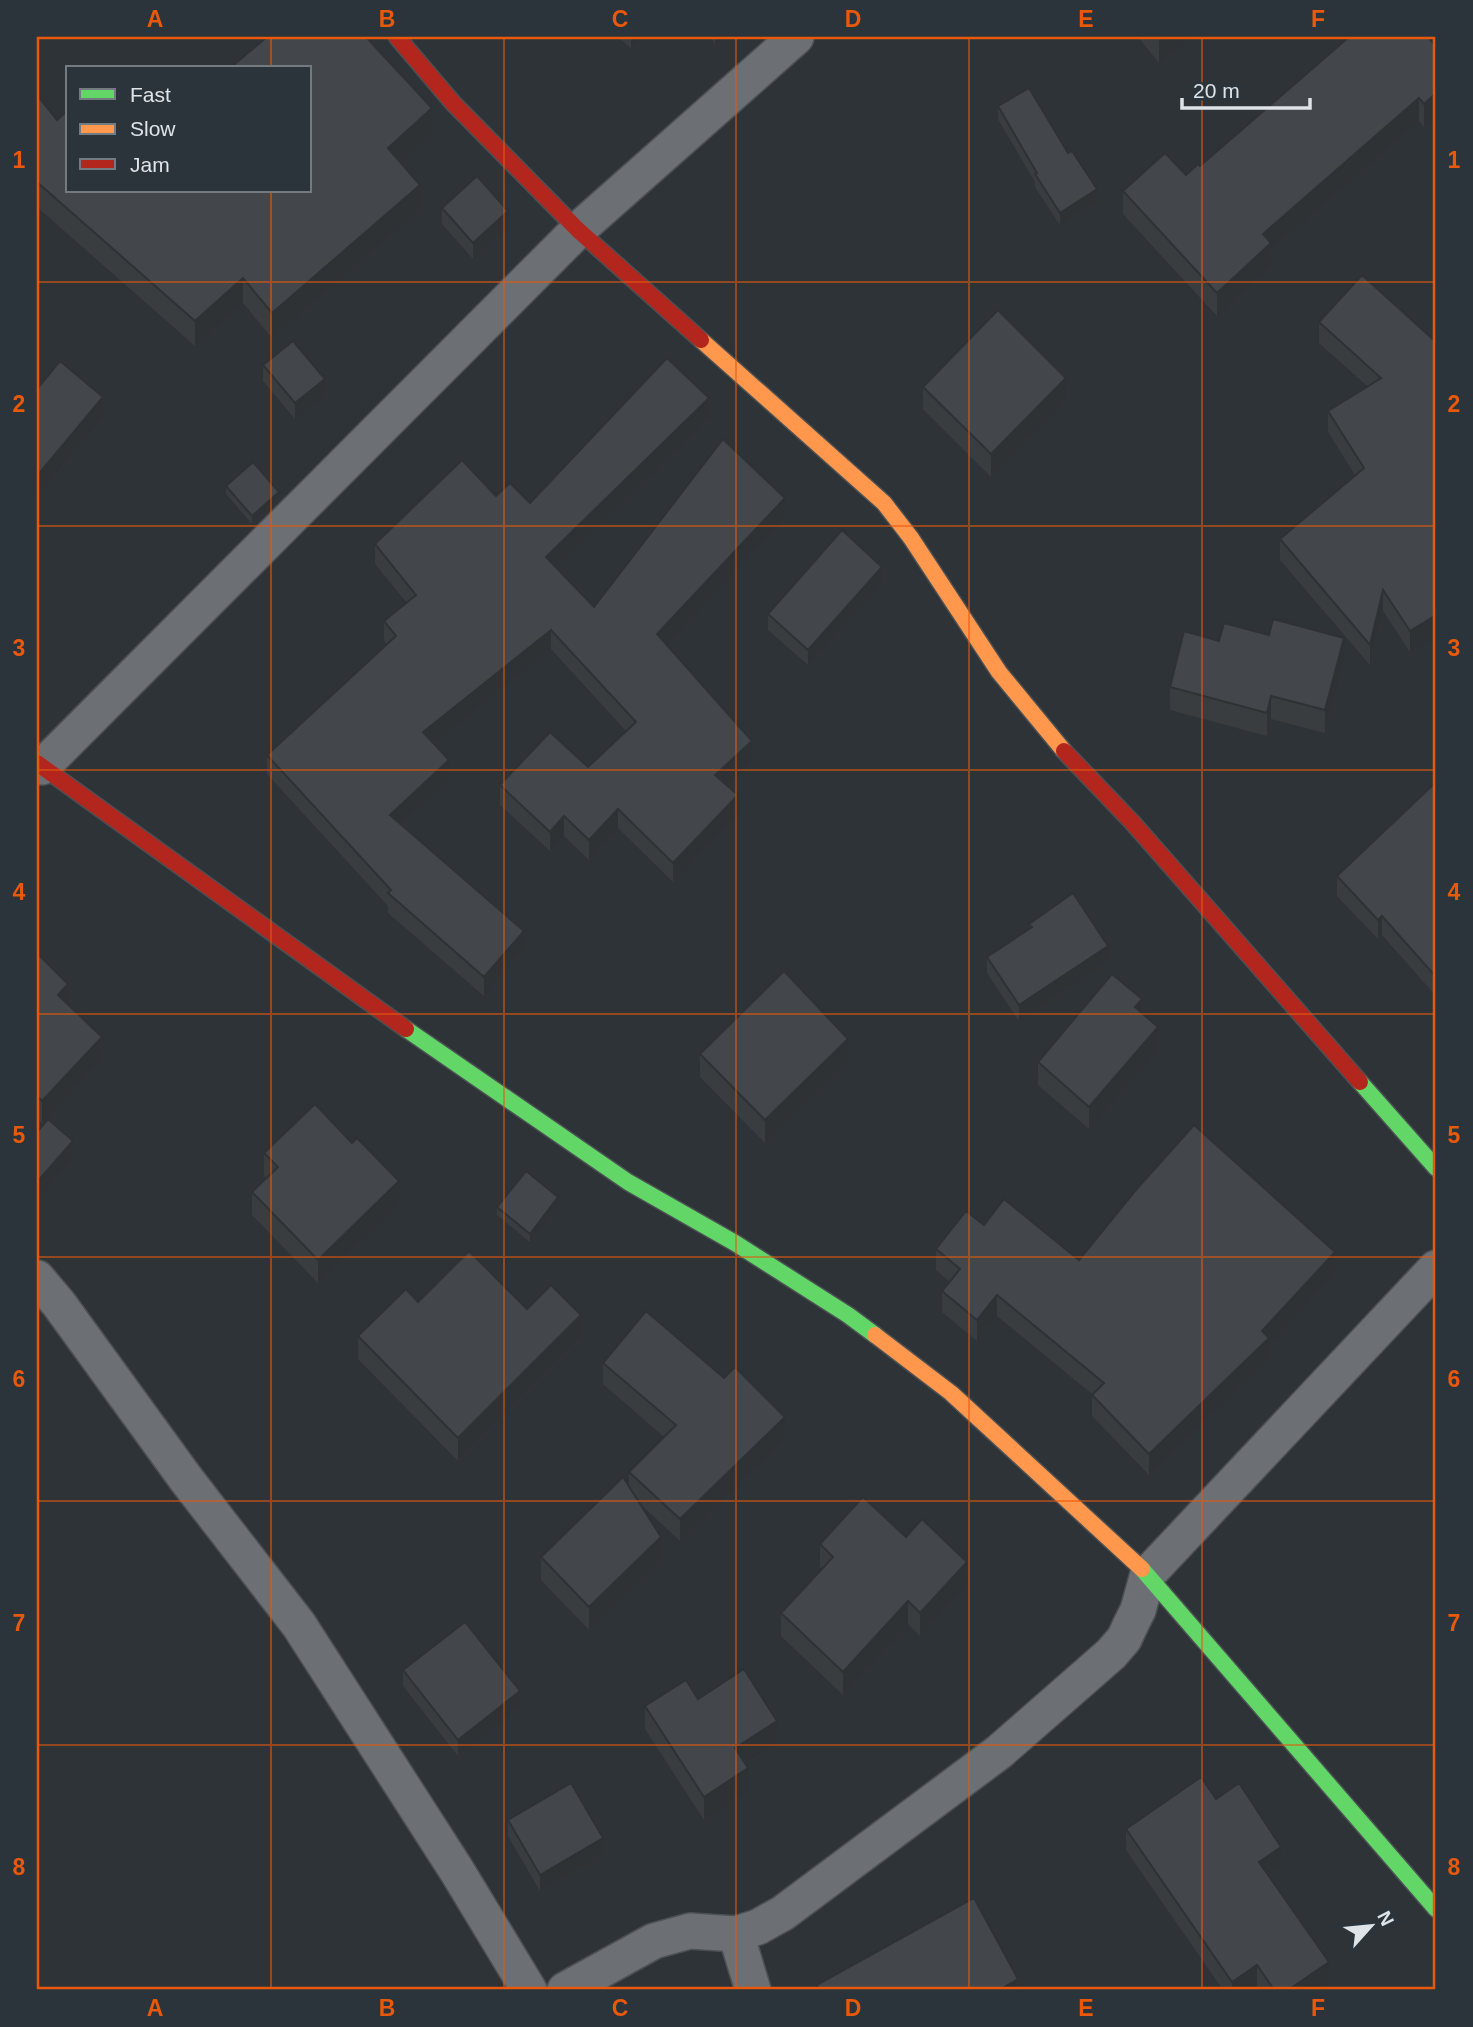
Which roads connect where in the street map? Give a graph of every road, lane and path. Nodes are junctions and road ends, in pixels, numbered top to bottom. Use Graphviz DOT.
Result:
graph roads {
  1 [pos="397,37"];
  2 [pos="796,37"];
  3 [pos="578,230"];
  4 [pos="39,765"];
  5 [pos="1436,1168"];
  6 [pos="1436,1268"];
  7 [pos="37,1278"];
  8 [pos="1148,1574"];
  9 [pos="1436,1909"];
  10 [pos="736,1934"];
  11 [pos="529,1990"];
  12 [pos="565,1990"];
  13 [pos="753,1990"];
  1 -- 3 [label="street"];
  2 -- 3 [label="street"];
  3 -- 4 [label="street"];
  3 -- 5 [label="street"];
  4 -- 8 [label="street"];
  6 -- 8 [label="street"];
  7 -- 11 [label="street"];
  8 -- 9 [label="street"];
  8 -- 10 [label="street"];
  10 -- 12 [label="street"];
  10 -- 13 [label="street"];
}
